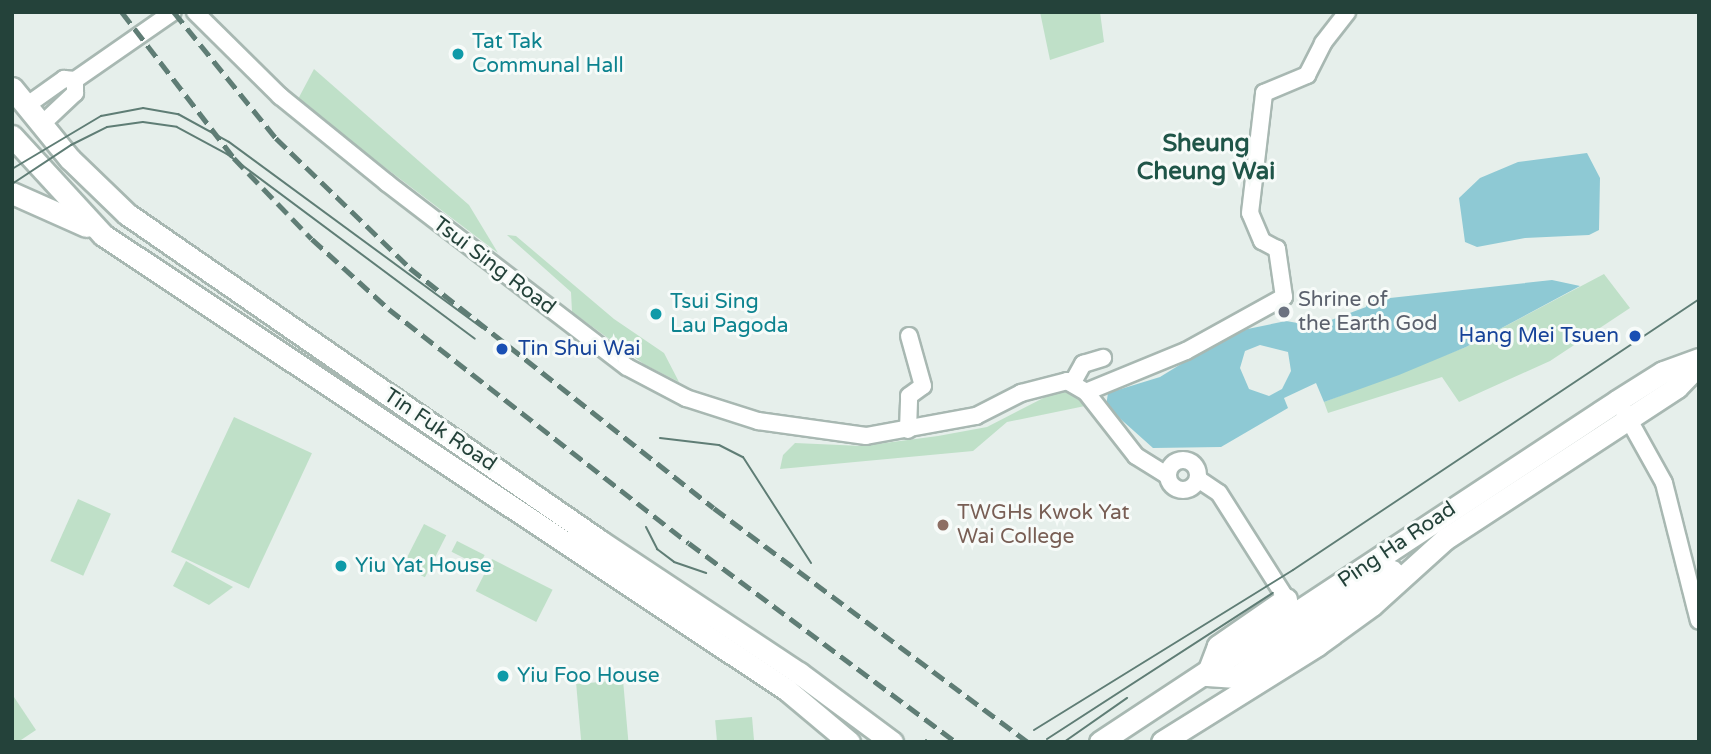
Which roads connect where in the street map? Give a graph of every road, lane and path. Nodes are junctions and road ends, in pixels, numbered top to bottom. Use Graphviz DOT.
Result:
graph roads {
  1 [pos="173,12"];
  2 [pos="195,12"];
  3 [pos="1347,12"];
  4 [pos="75,80"];
  5 [pos="12,88"];
  6 [pos="19,111"];
  7 [pos="41,125"];
  8 [pos="14,142"];
  9 [pos="12,193"];
  10 [pos="103,235"];
  11 [pos="909,336"];
  12 [pos="1103,358"];
  13 [pos="1699,362"];
  14 [pos="1080,387"];
  15 [pos="1617,401"];
  16 [pos="1629,419"];
  17 [pos="908,430"];
  18 [pos="1308,621"];
  19 [pos="1699,621"];
  20 [pos="1205,719"];
  21 [pos="849,742"];
  22 [pos="892,742"];
  23 [pos="1100,742"];
  24 [pos="1162,742"];
  25 [pos="1180,742"];
  1 -- 4 [label="street"];
  2 -- 17 [label="street, Tsui Sing Road"];
  3 -- 14 [label="street, Tsui Sing Road"];
  4 -- 6 [label="street"];
  4 -- 7 [label="street"];
  5 -- 6 [label="main road, Tin Fuk Road"];
  6 -- 7 [label="main road, Tin Fuk Road"];
  7 -- 8 [label="main road"];
  7 -- 22 [label="main road, Tin Fuk Road"];
  8 -- 10 [label="main road, Tin Fuk Road"];
  9 -- 10 [label="main road"];
  10 -- 21 [label="main road, Tin Fuk Road"];
  11 -- 17 [label="street"];
  12 -- 14 [label="street"];
  13 -- 15 [label="main road, Ping Ha Road"];
  13 -- 16 [label="main road, Ping Ha Road"];
  14 -- 17 [label="street, Tsui Sing Road"];
  14 -- 18 [label="street"];
  15 -- 16 [label="street"];
  15 -- 18 [label="main road, Ping Ha Road"];
  16 -- 18 [label="main road, Ping Ha Road"];
  16 -- 19 [label="street"];
  18 -- 20 [label="main road, Ping Ha Road"];
  18 -- 23 [label="main road, Ping Ha Road"];
  20 -- 24 [label="main road, Ping Ha Road"];
  20 -- 25 [label="main road"];
}
